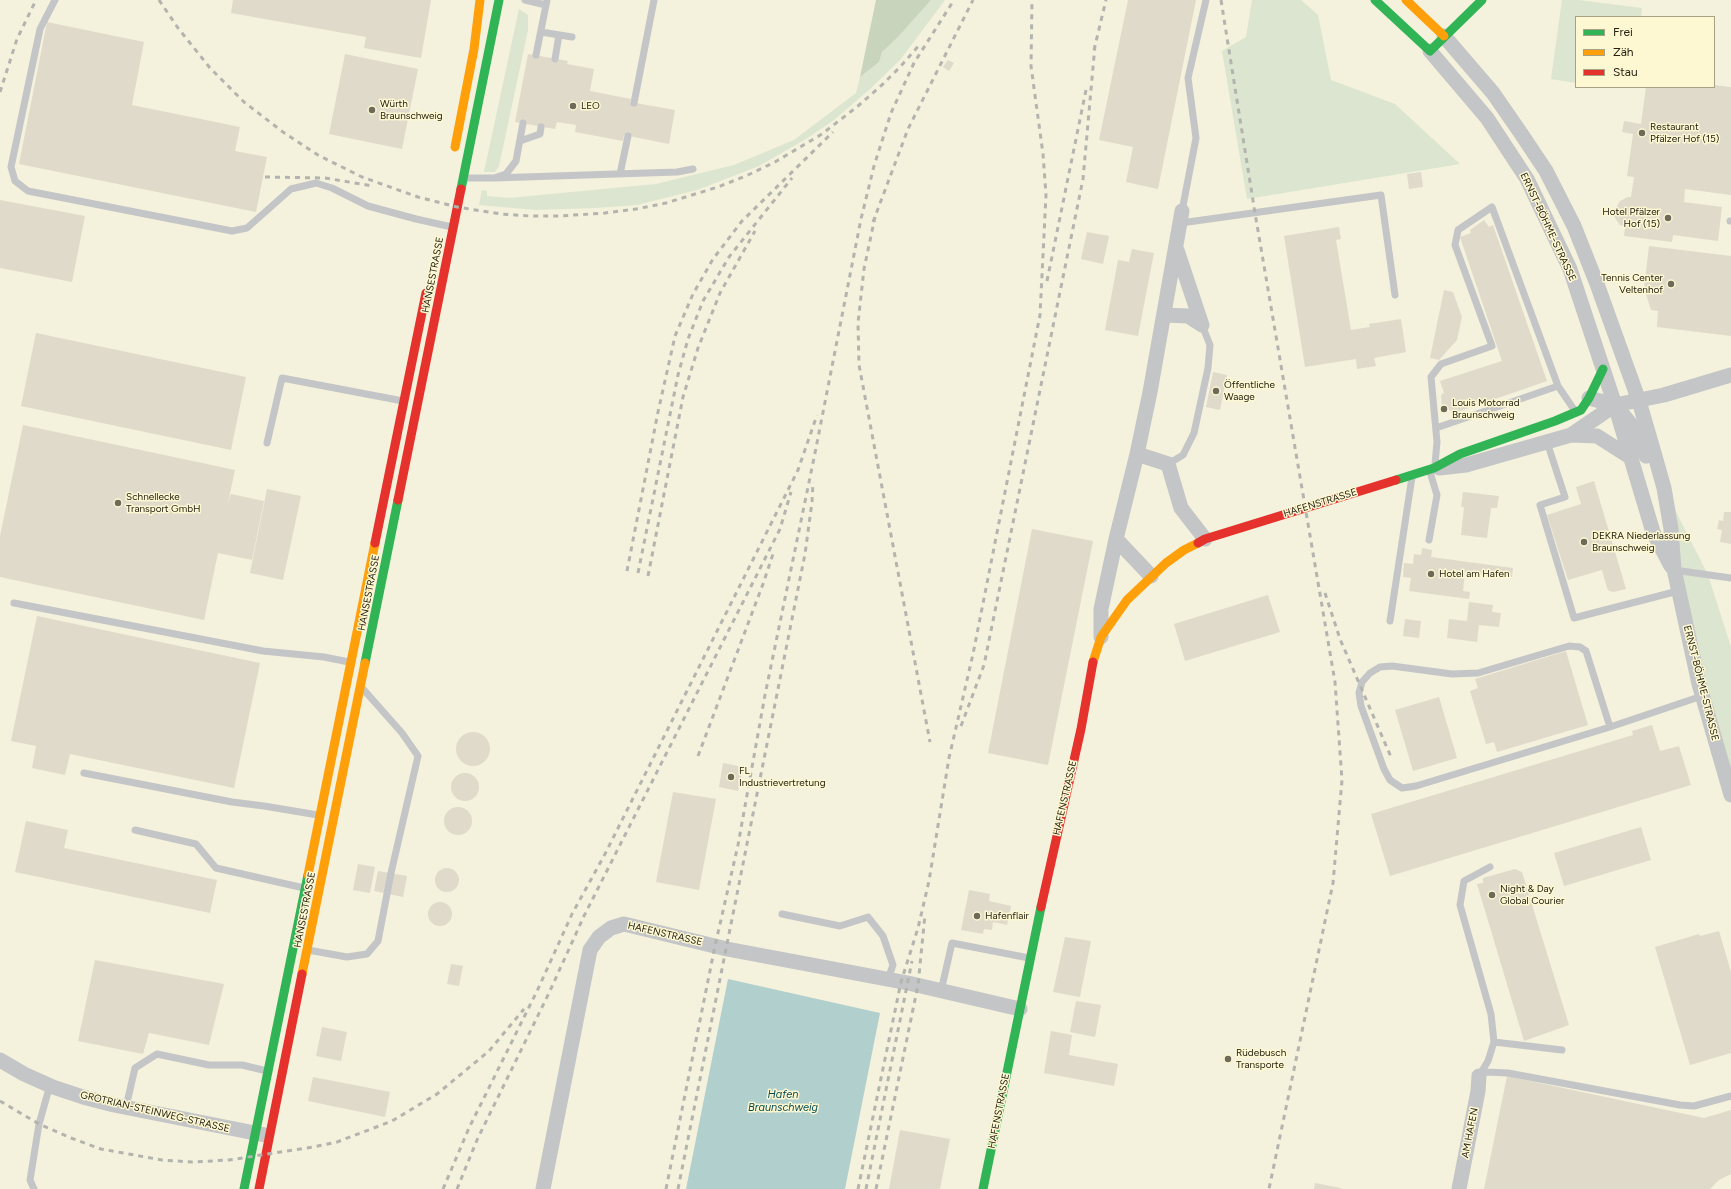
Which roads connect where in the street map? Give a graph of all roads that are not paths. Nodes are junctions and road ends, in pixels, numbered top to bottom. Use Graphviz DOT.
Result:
graph roads {
  1 [pos="55,0"];
  2 [pos="480,0"];
  3 [pos="499,0"];
  4 [pos="525,0"];
  5 [pos="654,0"];
  6 [pos="1206,0"];
  7 [pos="1375,0"];
  8 [pos="1406,0"];
  9 [pos="1482,0"];
  10 [pos="547,3"];
  11 [pos="541,32"];
  12 [pos="559,35"];
  13 [pos="1444,36"];
  14 [pos="572,37"];
  15 [pos="1430,51"];
  16 [pos="536,56"];
  17 [pos="554,59"];
  18 [pos="634,103"];
  19 [pos="523,124"];
  20 [pos="541,127"];
  21 [pos="628,136"];
  22 [pos="520,141"];
  23 [pos="453,158"];
  24 [pos="693,169"];
  25 [pos="620,174"];
  26 [pos="464,177"];
  27 [pos="494,178"];
  28 [pos="1181,217"];
  29 [pos="453,227"];
  30 [pos="1176,248"];
  31 [pos="427,285"];
  32 [pos="1395,295"];
  33 [pos="1165,315"];
  34 [pos="1202,325"];
  35 [pos="1603,369"];
  36 [pos="1731,375"];
  37 [pos="1558,386"];
  38 [pos="1589,398"];
  39 [pos="404,401"];
  40 [pos="1639,401"];
  41 [pos="419,404"];
  42 [pos="1615,405"];
  43 [pos="1576,412"];
  44 [pos="1436,428"];
  45 [pos="1571,435"];
  46 [pos="1547,442"];
  47 [pos="267,443"];
  48 [pos="1137,454"];
  49 [pos="1630,457"];
  50 [pos="1168,464"];
  51 [pos="1432,469"];
  52 [pos="1412,474"];
  53 [pos="1116,539"];
  54 [pos="1205,539"];
  55 [pos="1429,540"];
  56 [pos="1674,570"];
  57 [pos="1151,576"];
  58 [pos="1731,578"];
  59 [pos="1678,591"];
  60 [pos="14,603"];
  61 [pos="1390,621"];
  62 [pos="1101,637"];
  63 [pos="351,662"];
  64 [pos="366,666"];
  65 [pos="361,687"];
  66 [pos="1702,696"];
  67 [pos="1610,727"];
  68 [pos="84,773"];
  69 [pos="1731,795"];
  70 [pos="320,815"];
  71 [pos="335,818"];
  72 [pos="135,830"];
  73 [pos="1490,866"];
  74 [pos="305,888"];
  75 [pos="320,891"];
  76 [pos="782,914"];
  77 [pos="308,950"];
  78 [pos="1030,958"];
  79 [pos="888,979"];
  80 [pos="941,991"];
  81 [pos="1020,1009"];
  82 [pos="1494,1042"];
  83 [pos="1562,1050"];
  84 [pos="0,1060"];
  85 [pos="268,1072"];
  86 [pos="282,1075"];
  87 [pos="1479,1076"];
  88 [pos="50,1085"];
  89 [pos="1731,1096"];
  90 [pos="126,1107"];
  91 [pos="263,1135"];
  92 [pos="34,1189"];
  93 [pos="244,1189"];
  94 [pos="259,1189"];
  95 [pos="543,1189"];
  96 [pos="983,1189"];
  97 [pos="1459,1189"];
  1 -- 29 [label="lane"];
  2 -- 23 [label="main road"];
  3 -- 26 [label="main road, HANSESTRASSE"];
  4 -- 10 [label="lane"];
  5 -- 18 [label="lane"];
  6 -- 28 [label="lane"];
  7 -- 15 [label="main road, ERNST-BÖHME-STRASSE"];
  8 -- 13 [label="main road, ERNST-BÖHME-STRASSE"];
  9 -- 13 [label="main road"];
  10 -- 11 [label="lane"];
  11 -- 12 [label="lane"];
  11 -- 16 [label="lane"];
  12 -- 14 [label="lane"];
  12 -- 17 [label="lane"];
  13 -- 15 [label="main road"];
  13 -- 40 [label="street, ERNST-BÖHME-STRASSE"];
  15 -- 35 [label="street, ERNST-BÖHME-STRASSE"];
  19 -- 22 [label="lane"];
  20 -- 22 [label="lane"];
  21 -- 25 [label="lane"];
  22 -- 27 [label="lane"];
  24 -- 25 [label="lane"];
  25 -- 27 [label="lane"];
  26 -- 27 [label="lane"];
  26 -- 29 [label="main road, HANSESTRASSE"];
  28 -- 30 [label="street, HAFENSTRASSE"];
  28 -- 32 [label="lane"];
  29 -- 41 [label="main road, HANSESTRASSE"];
  30 -- 33 [label="street, HAFENSTRASSE"];
  30 -- 34 [label="street, HAFENSTRASSE"];
  31 -- 39 [label="main road, HANSESTRASSE"];
  33 -- 34 [label="street"];
  33 -- 48 [label="street, HAFENSTRASSE"];
  34 -- 50 [label="lane"];
  35 -- 38 [label="main road, HAFENSTRASSE"];
  35 -- 42 [label="street, ERNST-BÖHME-STRASSE"];
  36 -- 40 [label="street"];
  37 -- 43 [label="lane"];
  37 -- 44 [label="lane"];
  37 -- 44 [label="lane"];
  38 -- 42 [label="street"];
  38 -- 43 [label="main road, HAFENSTRASSE"];
  39 -- 41 [label="lane"];
  39 -- 47 [label="lane"];
  39 -- 63 [label="main road, HANSESTRASSE"];
  40 -- 42 [label="street"];
  40 -- 56 [label="street, ERNST-BÖHME-STRASSE"];
  41 -- 64 [label="main road, HANSESTRASSE"];
  42 -- 45 [label="street, HAFENSTRASSE"];
  42 -- 49 [label="street, ERNST-BÖHME-STRASSE"];
  42 -- 56 [label="street, ERNST-BÖHME-STRASSE"];
  43 -- 51 [label="main road, HAFENSTRASSE"];
  44 -- 51 [label="lane"];
  45 -- 46 [label="street, HAFENSTRASSE"];
  45 -- 49 [label="street, HAFENSTRASSE"];
  46 -- 51 [label="street, HAFENSTRASSE"];
  46 -- 59 [label="lane"];
  48 -- 50 [label="street"];
  48 -- 53 [label="street, HAFENSTRASSE"];
  49 -- 56 [label="street, ERNST-BÖHME-STRASSE"];
  50 -- 54 [label="street"];
  51 -- 52 [label="main road, HAFENSTRASSE"];
  51 -- 55 [label="lane"];
  52 -- 54 [label="main road, HAFENSTRASSE"];
  52 -- 61 [label="lane"];
  53 -- 57 [label="street"];
  53 -- 62 [label="street, HAFENSTRASSE"];
  54 -- 57 [label="main road, HAFENSTRASSE"];
  56 -- 58 [label="lane"];
  56 -- 59 [label="street, ERNST-BÖHME-STRASSE"];
  57 -- 62 [label="main road, HAFENSTRASSE"];
  59 -- 66 [label="street, ERNST-BÖHME-STRASSE"];
  60 -- 63 [label="lane"];
  62 -- 78 [label="main road, HAFENSTRASSE"];
  63 -- 64 [label="lane"];
  63 -- 70 [label="main road, HANSESTRASSE"];
  64 -- 65 [label="main road, HANSESTRASSE"];
  65 -- 71 [label="main road, HANSESTRASSE"];
  65 -- 77 [label="lane"];
  66 -- 67 [label="lane"];
  66 -- 69 [label="street, ERNST-BÖHME-STRASSE"];
  67 -- 67 [label="lane"];
  68 -- 70 [label="lane"];
  70 -- 71 [label="lane"];
  70 -- 74 [label="main road, HANSESTRASSE"];
  71 -- 75 [label="main road, HANSESTRASSE"];
  72 -- 74 [label="lane"];
  73 -- 82 [label="lane"];
  74 -- 75 [label="lane"];
  74 -- 85 [label="main road, HANSESTRASSE"];
  75 -- 77 [label="main road, HANSESTRASSE"];
  76 -- 79 [label="lane"];
  77 -- 86 [label="main road, HANSESTRASSE"];
  78 -- 80 [label="lane"];
  78 -- 81 [label="main road, HAFENSTRASSE"];
  79 -- 80 [label="street, HAFENSTRASSE"];
  79 -- 95 [label="street, HAFENSTRASSE"];
  80 -- 81 [label="street, HAFENSTRASSE"];
  81 -- 96 [label="main road, HAFENSTRASSE"];
  82 -- 83 [label="lane"];
  82 -- 87 [label="lane"];
  84 -- 88 [label="street, GROTRIAN-STEINWEG-STRASSE"];
  85 -- 86 [label="lane"];
  85 -- 90 [label="lane"];
  85 -- 91 [label="main road, HANSESTRASSE"];
  86 -- 91 [label="main road, HANSESTRASSE"];
  87 -- 89 [label="lane"];
  87 -- 97 [label="street, AM HAFEN"];
  88 -- 90 [label="street, GROTRIAN-STEINWEG-STRASSE"];
  88 -- 92 [label="lane"];
  90 -- 91 [label="street, GROTRIAN-STEINWEG-STRASSE"];
  91 -- 93 [label="main road, HANSESTRASSE"];
  91 -- 94 [label="main road, HANSESTRASSE"];
}
